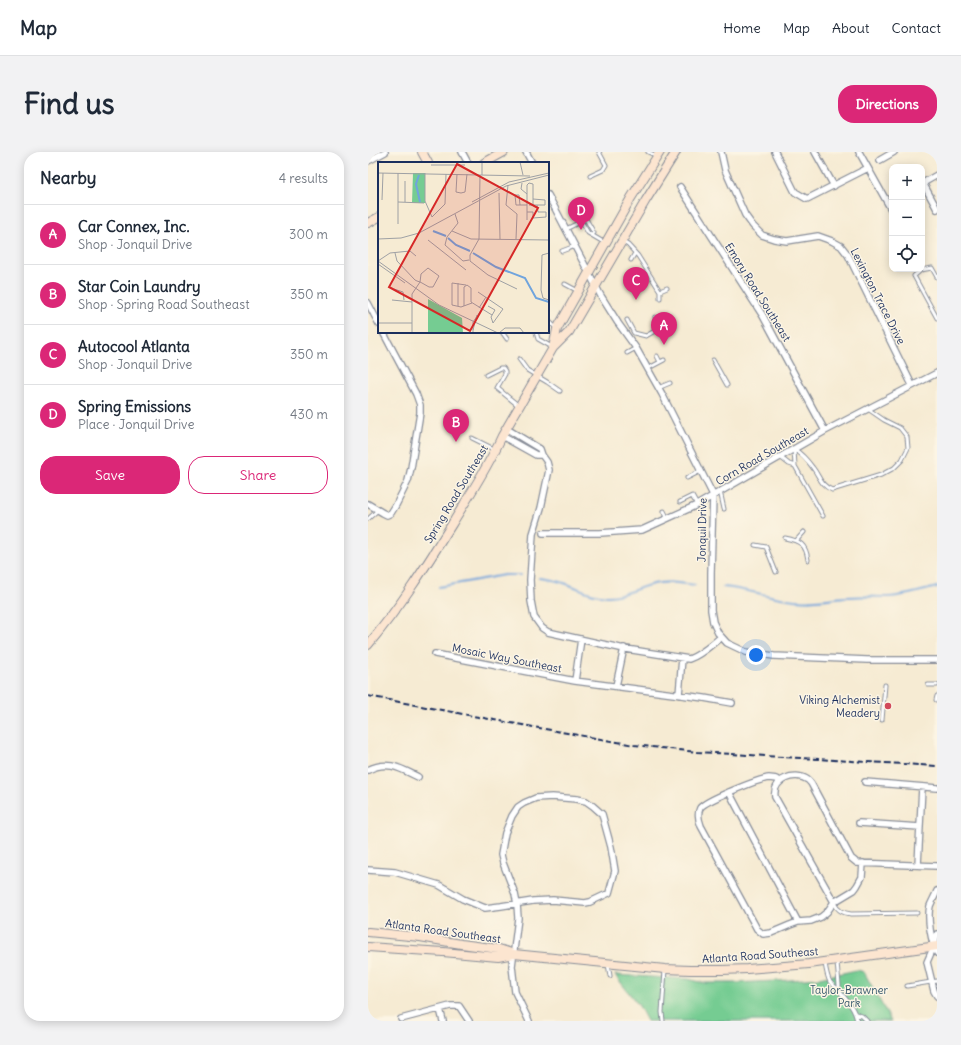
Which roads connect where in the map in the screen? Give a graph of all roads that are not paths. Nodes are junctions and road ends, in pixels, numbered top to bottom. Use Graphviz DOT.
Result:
graph roads {
  1 [pos="385,152"];
  2 [pos="422,152"];
  3 [pos="462,152"];
  4 [pos="504,152"];
  5 [pos="526,152"];
  6 [pos="599,152"];
  7 [pos="648,152"];
  8 [pos="676,152"];
  9 [pos="720,152"];
  10 [pos="775,152"];
  11 [pos="815,152"];
  12 [pos="859,152"];
  13 [pos="894,152"];
  14 [pos="658,154"];
  15 [pos="880,160"];
  16 [pos="368,161"];
  17 [pos="427,162"];
  18 [pos="467,162"];
  19 [pos="486,162"];
  20 [pos="531,162"];
  21 [pos="868,168"];
  22 [pos="937,175"];
  23 [pos="590,176"];
  24 [pos="925,181"];
  25 [pos="834,186"];
  26 [pos="680,187"];
  27 [pos="925,188"];
  28 [pos="889,200"];
  29 [pos="550,206"];
  30 [pos="937,208"];
  31 [pos="378,218"];
  32 [pos="581,221"];
  33 [pos="368,223"];
  34 [pos="566,229"];
  35 [pos="592,235"];
  36 [pos="621,241"];
  37 [pos="605,243"];
  38 [pos="575,246"];
  39 [pos="562,251"];
  40 [pos="635,253"];
  41 [pos="631,260"];
  42 [pos="932,268"];
  43 [pos="937,268"];
  44 [pos="589,272"];
  45 [pos="937,277"];
  46 [pos="565,284"];
  47 [pos="596,286"];
  48 [pos="667,288"];
  49 [pos="578,291"];
  50 [pos="660,291"];
  51 [pos="660,298"];
  52 [pos="368,303"];
  53 [pos="655,317"];
  54 [pos="937,318"];
  55 [pos="627,320"];
  56 [pos="549,321"];
  57 [pos="378,322"];
  58 [pos="556,328"];
  59 [pos="660,328"];
  60 [pos="632,329"];
  61 [pos="668,330"];
  62 [pos="384,333"];
  63 [pos="503,333"];
  64 [pos="536,333"];
  65 [pos="626,334"];
  66 [pos="507,339"];
  67 [pos="553,348"];
  68 [pos="636,348"];
  69 [pos="627,353"];
  70 [pos="657,356"];
  71 [pos="519,359"];
  72 [pos="664,360"];
  73 [pos="713,360"];
  74 [pos="660,362"];
  75 [pos="648,369"];
  76 [pos="937,373"];
  77 [pos="486,375"];
  78 [pos="534,375"];
  79 [pos="670,383"];
  80 [pos="727,385"];
  81 [pos="912,385"];
  82 [pos="658,388"];
  83 [pos="560,391"];
  84 [pos="520,406"];
  85 [pos="868,409"];
  86 [pos="507,429"];
  87 [pos="825,431"];
  88 [pos="502,436"];
  89 [pos="472,438"];
  90 [pos="794,449"];
  91 [pos="496,450"];
  92 [pos="542,455"];
  93 [pos="780,457"];
  94 [pos="795,466"];
  95 [pos="701,471"];
  96 [pos="687,478"];
  97 [pos="720,491"];
  98 [pos="694,492"];
  99 [pos="713,495"];
  100 [pos="692,496"];
  101 [pos="680,502"];
  102 [pos="368,504"];
  103 [pos="697,505"];
  104 [pos="724,509"];
  105 [pos="378,510"];
  106 [pos="664,512"];
  107 [pos="823,516"];
  108 [pos="368,519"];
  109 [pos="668,519"];
  110 [pos="804,532"];
  111 [pos="543,533"];
  112 [pos="785,538"];
  113 [pos="796,541"];
  114 [pos="755,545"];
  115 [pos="808,560"];
  116 [pos="776,572"];
  117 [pos="721,637"];
  118 [pos="581,639"];
  119 [pos="368,645"];
  120 [pos="624,648"];
  121 [pos="435,654"];
  122 [pos="682,658"];
  123 [pos="937,660"];
  124 [pos="575,681"];
  125 [pos="884,685"];
  126 [pos="937,685"];
  127 [pos="616,686"];
  128 [pos="928,686"];
  129 [pos="679,695"];
  130 [pos="937,696"];
  131 [pos="936,700"];
  132 [pos="732,703"];
  133 [pos="882,720"];
  134 [pos="368,770"];
  135 [pos="418,777"];
  136 [pos="781,781"];
  137 [pos="866,782"];
  138 [pos="922,788"];
  139 [pos="937,788"];
  140 [pos="729,792"];
  141 [pos="859,822"];
  142 [pos="920,827"];
  143 [pos="863,863"];
  144 [pos="918,866"];
  145 [pos="937,866"];
  146 [pos="368,870"];
  147 [pos="937,891"];
  148 [pos="834,902"];
  149 [pos="517,904"];
  150 [pos="917,913"];
  151 [pos="798,922"];
  152 [pos="368,932"];
  153 [pos="937,934"];
  154 [pos="368,947"];
  155 [pos="936,948"];
  156 [pos="514,954"];
  157 [pos="837,960"];
  158 [pos="824,962"];
  159 [pos="608,964"];
  160 [pos="665,969"];
  161 [pos="610,976"];
  162 [pos="934,982"];
  163 [pos="907,986"];
  164 [pos="839,990"];
  165 [pos="937,996"];
  166 [pos="440,1009"];
  167 [pos="856,1014"];
  168 [pos="400,1020"];
  169 [pos="443,1021"];
  170 [pos="469,1021"];
  171 [pos="529,1021"];
  172 [pos="663,1021"];
  173 [pos="857,1021"];
  174 [pos="867,1021"];
  1 -- 16 [label="street"];
  2 -- 17 [label="main road"];
  3 -- 18 [label="street"];
  4 -- 19 [label="main road"];
  5 -- 20 [label="street"];
  6 -- 23 [label="lane"];
  7 -- 14 [label="lane"];
  8 -- 36 [label="main road, Spring Road Southeast"];
  9 -- 81 [label="street, Lexington Trace Drive"];
  10 -- 25 [label="street"];
  11 -- 25 [label="street"];
  12 -- 21 [label="street"];
  13 -- 15 [label="street"];
  14 -- 37 [label="main road, Spring Road Southeast"];
  21 -- 25 [label="street"];
  21 -- 28 [label="street"];
  22 -- 24 [label="street"];
  26 -- 87 [label="street, Emory Road Southeast"];
  27 -- 30 [label="street"];
  29 -- 34 [label="street, Jonquil Drive"];
  31 -- 33 [label="main road"];
  32 -- 34 [label="lane"];
  32 -- 35 [label="lane"];
  32 -- 35 [label="lane"];
  34 -- 38 [label="street, Jonquil Drive"];
  35 -- 37 [label="lane"];
  36 -- 40 [label="lane"];
  36 -- 47 [label="main road, Spring Road Southeast"];
  37 -- 44 [label="main road, Spring Road Southeast"];
  38 -- 39 [label="lane"];
  38 -- 44 [label="street, Jonquil Drive"];
  40 -- 41 [label="lane"];
  40 -- 50 [label="lane"];
  42 -- 43 [label="lane"];
  42 -- 45 [label="lane"];
  42 -- 54 [label="lane"];
  44 -- 47 [label="street, Jonquil Drive"];
  44 -- 49 [label="main road, Spring Road Southeast"];
  46 -- 49 [label="lane"];
  47 -- 65 [label="street, Jonquil Drive"];
  47 -- 67 [label="main road, Spring Road Southeast"];
  48 -- 50 [label="lane"];
  49 -- 58 [label="main road, Spring Road Southeast"];
  50 -- 51 [label="lane"];
  52 -- 57 [label="street"];
  53 -- 59 [label="lane"];
  55 -- 60 [label="lane"];
  56 -- 58 [label="lane"];
  58 -- 67 [label="main road, Spring Road Southeast"];
  59 -- 60 [label="lane"];
  59 -- 61 [label="lane"];
  60 -- 65 [label="lane"];
  62 -- 105 [label="street"];
  63 -- 66 [label="lane"];
  64 -- 67 [label="lane"];
  65 -- 68 [label="street, Jonquil Drive"];
  67 -- 78 [label="main road, Spring Road Southeast"];
  68 -- 69 [label="lane"];
  68 -- 75 [label="street, Jonquil Drive"];
  70 -- 74 [label="lane"];
  71 -- 78 [label="lane"];
  72 -- 74 [label="lane"];
  73 -- 80 [label="lane"];
  74 -- 75 [label="lane"];
  75 -- 82 [label="street, Jonquil Drive"];
  76 -- 81 [label="street, Corn Road Southeast"];
  77 -- 84 [label="lane"];
  78 -- 83 [label="lane"];
  78 -- 84 [label="main road, Spring Road Southeast"];
  79 -- 82 [label="lane"];
  81 -- 85 [label="street, Corn Road Southeast"];
  82 -- 95 [label="street, Jonquil Drive"];
  84 -- 86 [label="main road, Spring Road Southeast"];
  85 -- 87 [label="street, Corn Road Southeast"];
  85 -- 90 [label="lane"];
  86 -- 88 [label="main road, Spring Road Southeast"];
  86 -- 92 [label="street"];
  87 -- 90 [label="street, Corn Road Southeast"];
  88 -- 91 [label="main road, Spring Road Southeast"];
  88 -- 92 [label="street"];
  89 -- 91 [label="lane"];
  90 -- 93 [label="street, Corn Road Southeast"];
  90 -- 94 [label="lane"];
  91 -- 119 [label="main road, Spring Road Southeast"];
  92 -- 118 [label="street"];
  93 -- 94 [label="lane"];
  93 -- 97 [label="street, Corn Road Southeast"];
  94 -- 107 [label="lane"];
  95 -- 96 [label="lane"];
  95 -- 99 [label="street, Jonquil Drive"];
  97 -- 99 [label="street, Corn Road Southeast"];
  97 -- 104 [label="lane"];
  98 -- 100 [label="lane"];
  99 -- 103 [label="street, Corn Road Southeast"];
  99 -- 117 [label="street, Jonquil Drive"];
  100 -- 101 [label="lane"];
  100 -- 103 [label="lane"];
  102 -- 105 [label="street"];
  103 -- 109 [label="street, Corn Road Southeast"];
  105 -- 108 [label="lane"];
  106 -- 109 [label="lane"];
  109 -- 111 [label="street, Corn Road Southeast"];
  110 -- 113 [label="lane"];
  112 -- 113 [label="lane"];
  113 -- 115 [label="lane"];
  114 -- 116 [label="lane"];
  117 -- 122 [label="street"];
  117 -- 123 [label="street"];
  118 -- 120 [label="street"];
  118 -- 124 [label="street, Mosaic Way Southeast"];
  120 -- 122 [label="street"];
  120 -- 127 [label="street"];
  121 -- 124 [label="street, Mosaic Way Southeast"];
  122 -- 129 [label="street"];
  124 -- 127 [label="street, Mosaic Way Southeast"];
  125 -- 133 [label="lane"];
  126 -- 128 [label="lane"];
  127 -- 129 [label="street, Mosaic Way Southeast"];
  129 -- 132 [label="street, Mosaic Way Southeast"];
  130 -- 131 [label="lane"];
  134 -- 135 [label="street"];
  136 -- 140 [label="street"];
  136 -- 143 [label="street"];
  136 -- 148 [label="street"];
  137 -- 138 [label="street"];
  138 -- 139 [label="street"];
  138 -- 142 [label="street"];
  140 -- 151 [label="street"];
  140 -- 151 [label="street"];
  141 -- 142 [label="street"];
  142 -- 144 [label="street"];
  143 -- 144 [label="street"];
  143 -- 148 [label="street"];
  144 -- 145 [label="street"];
  146 -- 149 [label="street"];
  147 -- 155 [label="street"];
  148 -- 150 [label="lane"];
  148 -- 151 [label="street"];
  149 -- 149 [label="street"];
  149 -- 156 [label="street"];
  152 -- 156 [label="main road, Atlanta Road Southeast"];
  153 -- 155 [label="street"];
  154 -- 156 [label="main road, Atlanta Road Southeast"];
  155 -- 157 [label="main road, Atlanta Road Southeast"];
  155 -- 162 [label="street"];
  156 -- 159 [label="main road, Atlanta Road Southeast"];
  156 -- 171 [label="street"];
  157 -- 158 [label="main road, Atlanta Road Southeast"];
  157 -- 164 [label="lane"];
  158 -- 160 [label="main road, Atlanta Road Southeast"];
  158 -- 164 [label="lane"];
  159 -- 160 [label="main road, Atlanta Road Southeast"];
  159 -- 161 [label="lane"];
  160 -- 172 [label="lane"];
  162 -- 163 [label="lane"];
  162 -- 165 [label="street"];
  164 -- 167 [label="lane"];
  166 -- 168 [label="street"];
  166 -- 169 [label="street"];
  166 -- 170 [label="street"];
  167 -- 173 [label="lane"];
  167 -- 174 [label="lane"];
}
